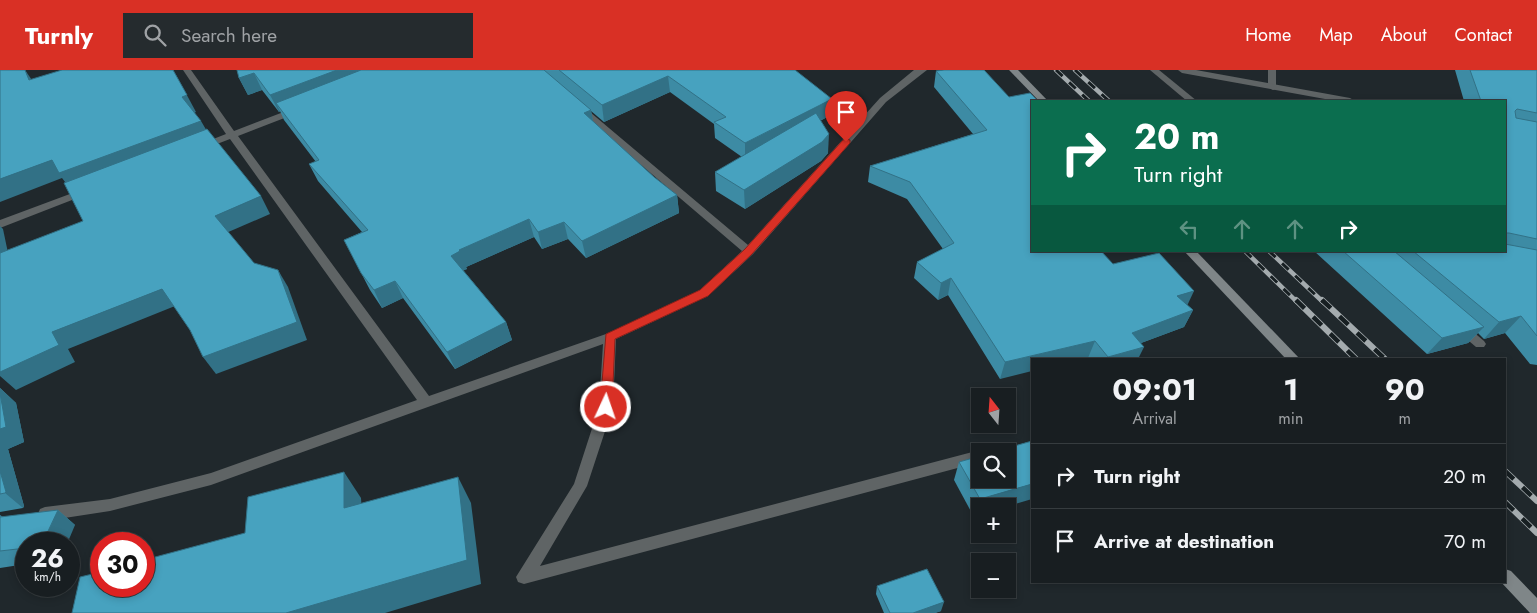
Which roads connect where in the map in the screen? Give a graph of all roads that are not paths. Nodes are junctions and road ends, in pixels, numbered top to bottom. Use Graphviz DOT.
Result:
graph roads {
  1 [pos="187,70"];
  2 [pos="923,70"];
  3 [pos="1013,70"];
  4 [pos="1154,70"];
  5 [pos="1182,70"];
  6 [pos="1272,70"];
  7 [pos="1273,87"];
  8 [pos="1043,100"];
  9 [pos="1191,100"];
  10 [pos="1344,100"];
  11 [pos="572,101"];
  12 [pos="303,108"];
  13 [pos="232,136"];
  14 [pos="195,150"];
  15 [pos="93,189"];
  16 [pos="0,224"];
  17 [pos="749,251"];
  18 [pos="1191,252"];
  19 [pos="1451,319"];
  20 [pos="610,337"];
  21 [pos="1480,344"];
  22 [pos="1293,358"];
  23 [pos="426,402"];
  24 [pos="971,458"];
  25 [pos="37,515"];
  26 [pos="1506,577"];
  27 [pos="1537,609"];
  1 -- 13 [label="street"];
  2 -- 17 [label="street"];
  3 -- 8 [label="main road"];
  4 -- 9 [label="street"];
  5 -- 7 [label="street"];
  6 -- 7 [label="street"];
  7 -- 10 [label="street"];
  11 -- 17 [label="street"];
  12 -- 13 [label="street"];
  13 -- 14 [label="street"];
  13 -- 23 [label="street"];
  15 -- 16 [label="street"];
  17 -- 20 [label="street"];
  18 -- 22 [label="main road"];
  19 -- 21 [label="street"];
  20 -- 23 [label="street"];
  20 -- 24 [label="street"];
  23 -- 25 [label="street"];
  26 -- 27 [label="main road"];
}
